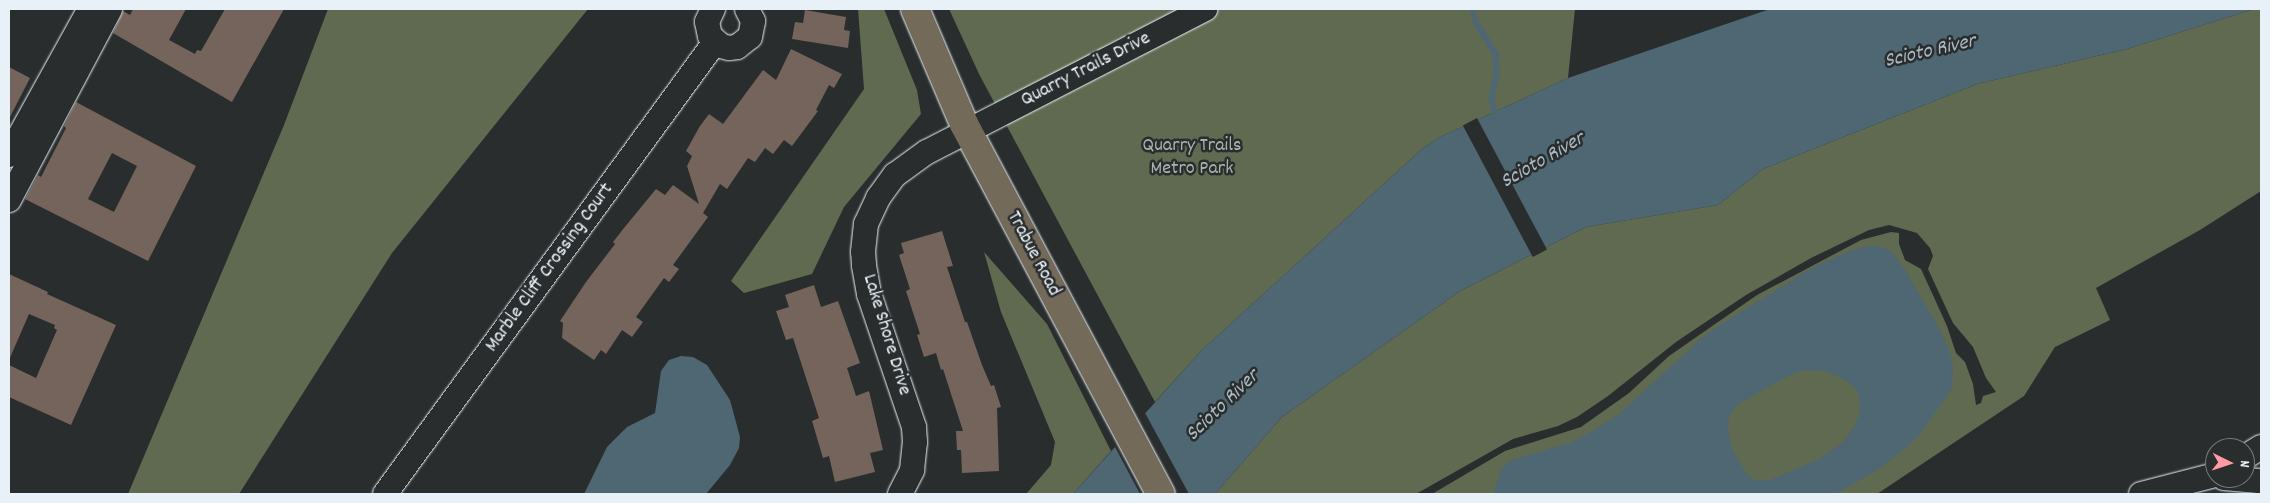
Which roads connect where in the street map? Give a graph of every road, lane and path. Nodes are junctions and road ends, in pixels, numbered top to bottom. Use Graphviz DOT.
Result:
graph roads {
  1 [pos="90,9"];
  2 [pos="110,9"];
  3 [pos="713,9"];
  4 [pos="747,9"];
  5 [pos="915,9"];
  6 [pos="1205,9"];
  7 [pos="715,42"];
  8 [pos="968,131"];
  9 [pos="9,155"];
  10 [pos="9,200"];
  11 [pos="2205,480"];
  12 [pos="385,494"];
  13 [pos="900,494"];
  14 [pos="1161,494"];
  15 [pos="2141,494"];
  1 -- 9 [label="street"];
  2 -- 10 [label="street"];
  3 -- 7 [label="street"];
  4 -- 7 [label="street"];
  5 -- 8 [label="main road, Trabue Road"];
  6 -- 8 [label="street, Quarry Trails Drive"];
  7 -- 12 [label="street, Marble Cliff Crossing Court"];
  8 -- 13 [label="street, Lake Shore Drive"];
  8 -- 14 [label="main road, Trabue Road"];
  11 -- 15 [label="street"];
}
